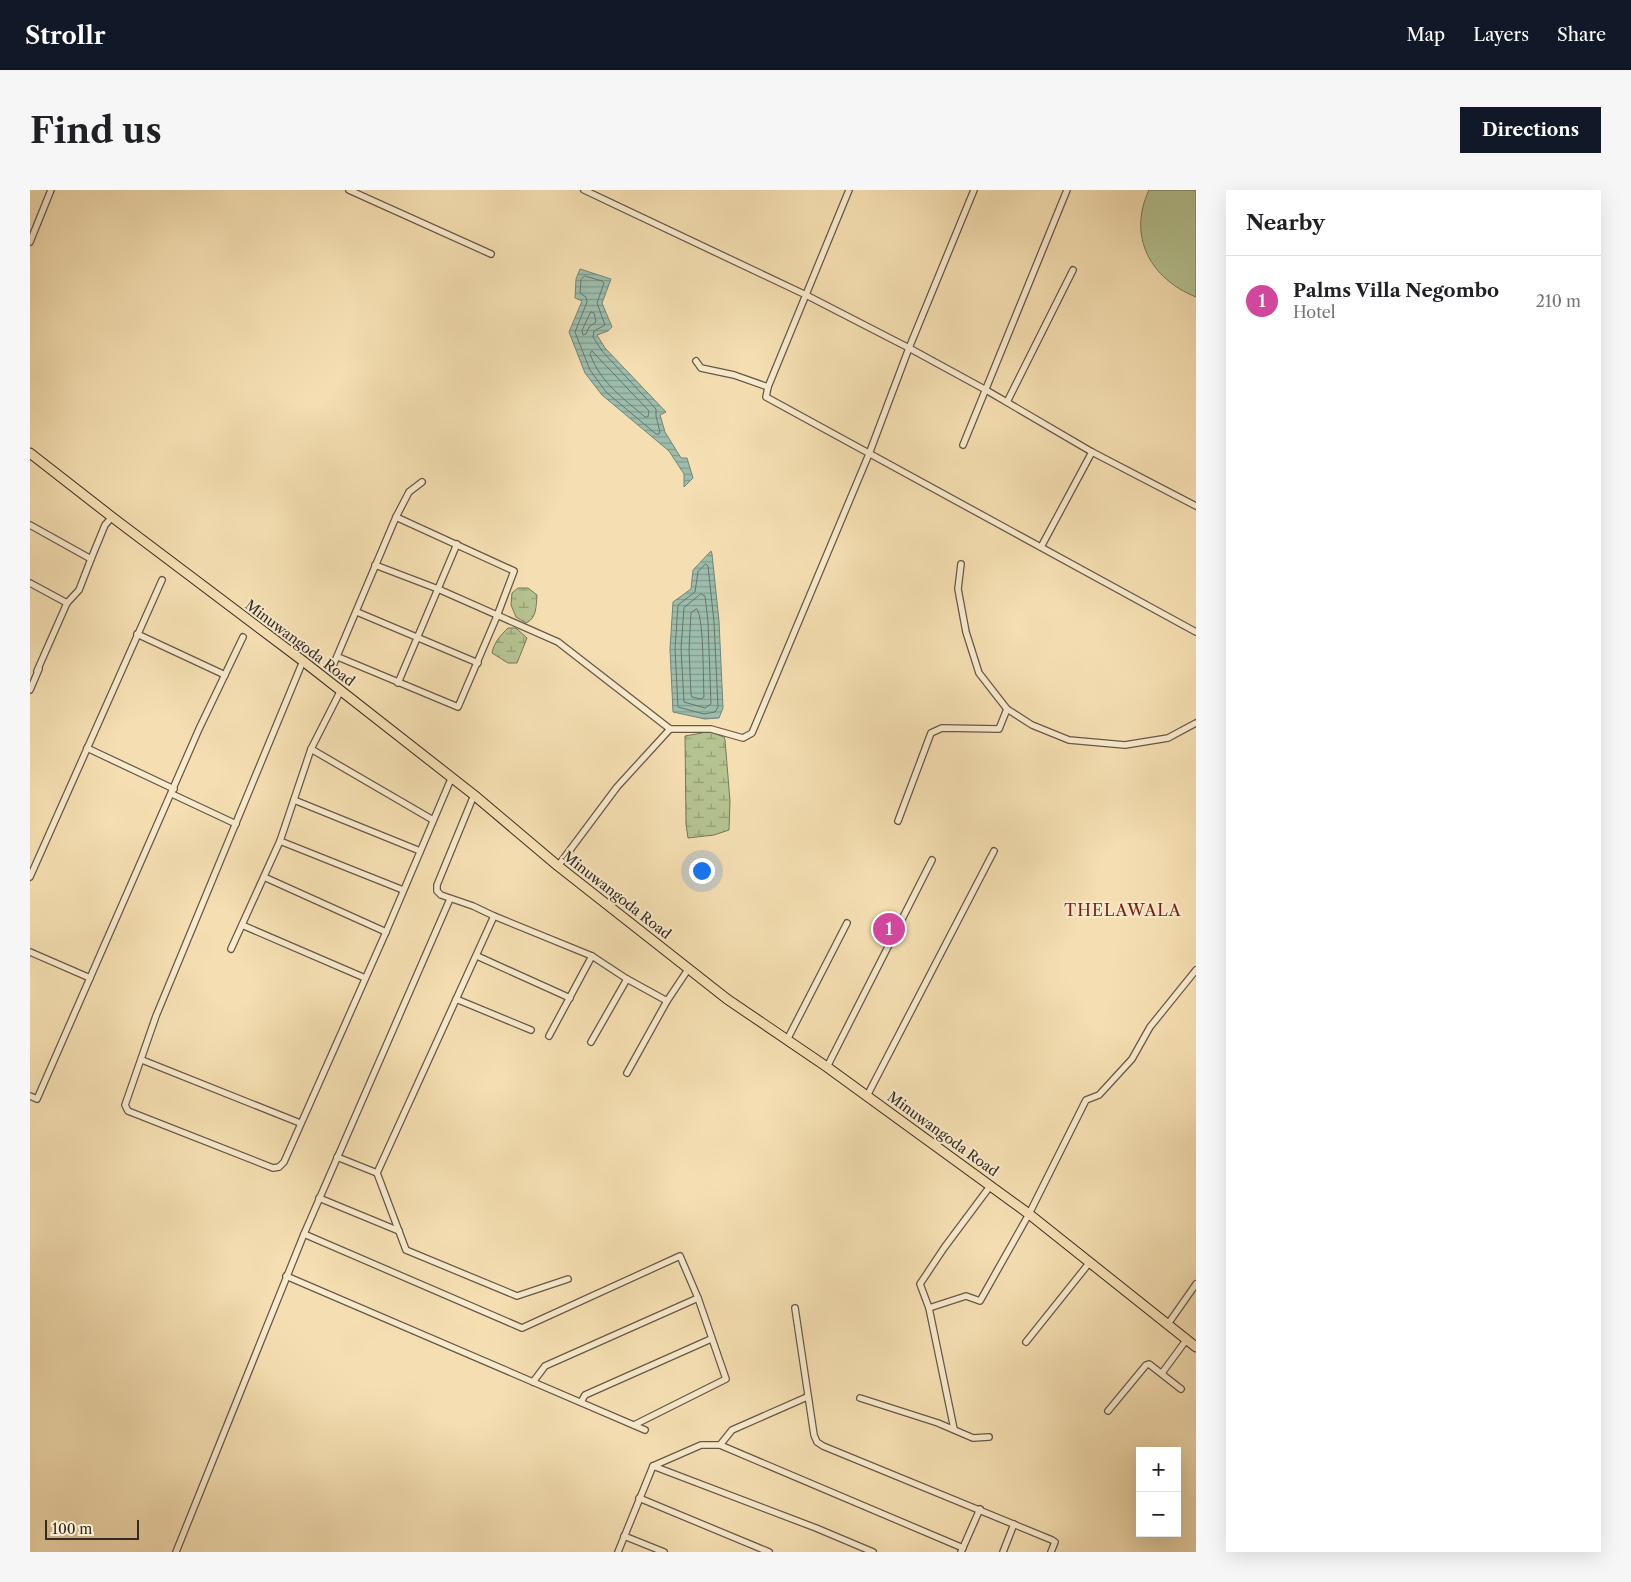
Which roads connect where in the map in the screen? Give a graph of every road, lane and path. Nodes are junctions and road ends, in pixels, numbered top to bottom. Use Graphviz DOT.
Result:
graph roads {
  1 [pos="51,190"];
  2 [pos="349,190"];
  3 [pos="584,190"];
  4 [pos="849,190"];
  5 [pos="974,190"];
  6 [pos="1066,190"];
  7 [pos="30,242"];
  8 [pos="491,254"];
  9 [pos="1073,270"];
  10 [pos="806,295"];
  11 [pos="909,348"];
  12 [pos="696,361"];
  13 [pos="768,387"];
  14 [pos="986,390"];
  15 [pos="1007,402"];
  16 [pos="963,445"];
  17 [pos="1092,452"];
  18 [pos="30,453"];
  19 [pos="869,454"];
  20 [pos="422,482"];
  21 [pos="1196,506"];
  22 [pos="112,517"];
  23 [pos="396,517"];
  24 [pos="30,525"];
  25 [pos="457,544"];
  26 [pos="1040,547"];
  27 [pos="91,559"];
  28 [pos="961,564"];
  29 [pos="375,565"];
  30 [pos="162,580"];
  31 [pos="30,583"];
  32 [pos="438,589"];
  33 [pos="67,603"];
  34 [pos="357,612"];
  35 [pos="497,616"];
  36 [pos="1196,632"];
  37 [pos="137,634"];
  38 [pos="243,637"];
  39 [pos="417,637"];
  40 [pos="49,644"];
  41 [pos="338,656"];
  42 [pos="303,661"];
  43 [pos="478,663"];
  44 [pos="332,668"];
  45 [pos="37,671"];
  46 [pos="225,675"];
  47 [pos="398,682"];
  48 [pos="30,690"];
  49 [pos="340,690"];
  50 [pos="1007,709"];
  51 [pos="1196,723"];
  52 [pos="670,729"];
  53 [pos="87,748"];
  54 [pos="311,749"];
  55 [pos="451,779"];
  56 [pos="173,791"];
  57 [pos="474,795"];
  58 [pos="294,800"];
  59 [pos="433,820"];
  60 [pos="898,821"];
  61 [pos="236,824"];
  62 [pos="280,841"];
  63 [pos="420,851"];
  64 [pos="994,851"];
  65 [pos="932,860"];
  66 [pos="558,866"];
  67 [pos="30,877"];
  68 [pos="264,877"];
  69 [pos="403,890"];
  70 [pos="450,899"];
  71 [pos="494,916"];
  72 [pos="848,923"];
  73 [pos="242,925"];
  74 [pos="386,932"];
  75 [pos="231,949"];
  76 [pos="30,952"];
  77 [pos="477,956"];
  78 [pos="592,956"];
  79 [pos="689,968"];
  80 [pos="1196,970"];
  81 [pos="90,978"];
  82 [pos="365,978"];
  83 [pos="627,979"];
  84 [pos="570,998"];
  85 [pos="456,999"];
  86 [pos="667,1001"];
  87 [pos="531,1030"];
  88 [pos="549,1036"];
  89 [pos="787,1040"];
  90 [pos="590,1042"];
  91 [pos="142,1060"];
  92 [pos="827,1067"];
  93 [pos="627,1073"];
  94 [pos="30,1096"];
  95 [pos="867,1096"];
  96 [pos="300,1123"];
  97 [pos="337,1157"];
  98 [pos="377,1173"];
  99 [pos="990,1186"];
  100 [pos="319,1198"];
  101 [pos="1029,1214"];
  102 [pos="399,1231"];
  103 [pos="304,1234"];
  104 [pos="1090,1262"];
  105 [pos="286,1276"];
  106 [pos="568,1279"];
  107 [pos="1196,1284"];
  108 [pos="698,1298"];
  109 [pos="795,1308"];
  110 [pos="929,1308"];
  111 [pos="1168,1324"];
  112 [pos="711,1339"];
  113 [pos="1187,1339"];
  114 [pos="1026,1342"];
  115 [pos="1196,1347"];
  116 [pos="1162,1373"];
  117 [pos="533,1382"];
  118 [pos="1181,1389"];
  119 [pos="807,1397"];
  120 [pos="860,1398"];
  121 [pos="581,1402"];
  122 [pos="1108,1410"];
  123 [pos="634,1425"];
  124 [pos="954,1429"];
  125 [pos="645,1430"];
  126 [pos="989,1437"];
  127 [pos="720,1445"];
  128 [pos="653,1466"];
  129 [pos="639,1498"];
  130 [pos="980,1509"];
  131 [pos="1014,1524"];
  132 [pos="624,1536"];
  133 [pos="962,1550"];
  134 [pos="176,1552"];
  135 [pos="618,1552"];
  136 [pos="664,1552"];
  137 [pos="769,1552"];
  138 [pos="873,1552"];
  139 [pos="1003,1552"];
  140 [pos="1051,1552"];
  1 -- 7 [label="street"];
  2 -- 8 [label="street"];
  3 -- 10 [label="street"];
  4 -- 10 [label="street"];
  5 -- 11 [label="street"];
  6 -- 14 [label="street"];
  9 -- 15 [label="street"];
  10 -- 11 [label="street"];
  10 -- 13 [label="street"];
  11 -- 14 [label="street"];
  11 -- 19 [label="street"];
  12 -- 13 [label="street"];
  13 -- 19 [label="street"];
  14 -- 15 [label="street"];
  14 -- 16 [label="street"];
  15 -- 17 [label="street"];
  17 -- 21 [label="street"];
  17 -- 26 [label="street"];
  18 -- 22 [label="main road, Minuwangoda Road"];
  19 -- 26 [label="street"];
  19 -- 52 [label="street"];
  20 -- 23 [label="street"];
  22 -- 27 [label="street"];
  22 -- 42 [label="main road, Minuwangoda Road"];
  23 -- 25 [label="street"];
  23 -- 29 [label="street"];
  24 -- 27 [label="street"];
  25 -- 32 [label="street"];
  25 -- 35 [label="street"];
  26 -- 36 [label="street"];
  27 -- 33 [label="street"];
  28 -- 50 [label="street"];
  29 -- 32 [label="street"];
  29 -- 34 [label="street"];
  30 -- 37 [label="street"];
  31 -- 33 [label="street"];
  32 -- 35 [label="street"];
  32 -- 39 [label="street"];
  33 -- 40 [label="street"];
  34 -- 39 [label="street"];
  34 -- 41 [label="street"];
  35 -- 43 [label="street"];
  35 -- 52 [label="street"];
  37 -- 46 [label="street"];
  37 -- 53 [label="street"];
  38 -- 46 [label="street"];
  39 -- 43 [label="street"];
  39 -- 47 [label="street"];
  40 -- 45 [label="street"];
  40 -- 48 [label="street"];
  41 -- 44 [label="street"];
  41 -- 47 [label="street"];
  42 -- 49 [label="main road, Minuwangoda Road"];
  42 -- 61 [label="street"];
  43 -- 47 [label="street"];
  46 -- 56 [label="street"];
  49 -- 54 [label="street"];
  49 -- 55 [label="main road, Minuwangoda Road"];
  50 -- 51 [label="street"];
  50 -- 60 [label="street"];
  52 -- 66 [label="street"];
  53 -- 56 [label="street"];
  53 -- 67 [label="street"];
  54 -- 58 [label="street"];
  54 -- 59 [label="street"];
  55 -- 57 [label="main road, Minuwangoda Road"];
  55 -- 59 [label="street"];
  56 -- 61 [label="street"];
  56 -- 81 [label="street"];
  57 -- 66 [label="main road, Minuwangoda Road"];
  57 -- 70 [label="street"];
  58 -- 62 [label="street"];
  58 -- 63 [label="street"];
  59 -- 63 [label="street"];
  61 -- 91 [label="street"];
  62 -- 68 [label="street"];
  62 -- 69 [label="street"];
  63 -- 69 [label="street"];
  64 -- 95 [label="street"];
  65 -- 92 [label="street"];
  66 -- 79 [label="main road, Minuwangoda Road"];
  68 -- 73 [label="street"];
  68 -- 74 [label="street"];
  69 -- 74 [label="street"];
  70 -- 71 [label="street"];
  70 -- 97 [label="street"];
  71 -- 77 [label="street"];
  71 -- 78 [label="street"];
  72 -- 89 [label="street"];
  73 -- 75 [label="street"];
  73 -- 82 [label="street"];
  74 -- 82 [label="street"];
  76 -- 81 [label="street"];
  77 -- 84 [label="street"];
  77 -- 85 [label="street"];
  78 -- 83 [label="street"];
  78 -- 84 [label="street"];
  79 -- 86 [label="street"];
  79 -- 89 [label="main road, Minuwangoda Road"];
  80 -- 101 [label="street"];
  81 -- 94 [label="street"];
  82 -- 96 [label="street"];
  83 -- 86 [label="street"];
  83 -- 90 [label="street"];
  84 -- 88 [label="street"];
  85 -- 87 [label="street"];
  85 -- 98 [label="street"];
  86 -- 93 [label="street"];
  89 -- 92 [label="main road, Minuwangoda Road"];
  91 -- 96 [label="street"];
  91 -- 96 [label="street"];
  92 -- 95 [label="main road, Minuwangoda Road"];
  95 -- 99 [label="main road, Minuwangoda Road"];
  97 -- 98 [label="street"];
  97 -- 100 [label="street"];
  98 -- 102 [label="street"];
  99 -- 101 [label="main road, Minuwangoda Road"];
  99 -- 110 [label="street"];
  100 -- 102 [label="street"];
  100 -- 103 [label="street"];
  101 -- 104 [label="main road, Minuwangoda Road"];
  101 -- 110 [label="street"];
  102 -- 106 [label="street"];
  103 -- 105 [label="street"];
  103 -- 108 [label="street"];
  104 -- 111 [label="main road, Minuwangoda Road"];
  104 -- 114 [label="street"];
  105 -- 117 [label="street"];
  105 -- 134 [label="street"];
  107 -- 111 [label="street"];
  108 -- 112 [label="street"];
  108 -- 117 [label="street"];
  109 -- 119 [label="street"];
  110 -- 124 [label="street"];
  111 -- 113 [label="main road, Minuwangoda Road"];
  112 -- 121 [label="street"];
  112 -- 123 [label="street"];
  113 -- 115 [label="main road, Minuwangoda Road"];
  113 -- 116 [label="street"];
  116 -- 118 [label="street"];
  116 -- 122 [label="street"];
  117 -- 121 [label="street"];
  119 -- 127 [label="street"];
  119 -- 130 [label="street"];
  120 -- 124 [label="street"];
  121 -- 123 [label="street"];
  123 -- 125 [label="street"];
  124 -- 126 [label="street"];
  127 -- 128 [label="street"];
  127 -- 133 [label="street"];
  128 -- 129 [label="street"];
  128 -- 138 [label="street"];
  129 -- 132 [label="street"];
  129 -- 137 [label="street"];
  130 -- 131 [label="street"];
  130 -- 133 [label="street"];
  131 -- 139 [label="street"];
  131 -- 140 [label="street"];
  132 -- 135 [label="street"];
  132 -- 136 [label="street"];
}
